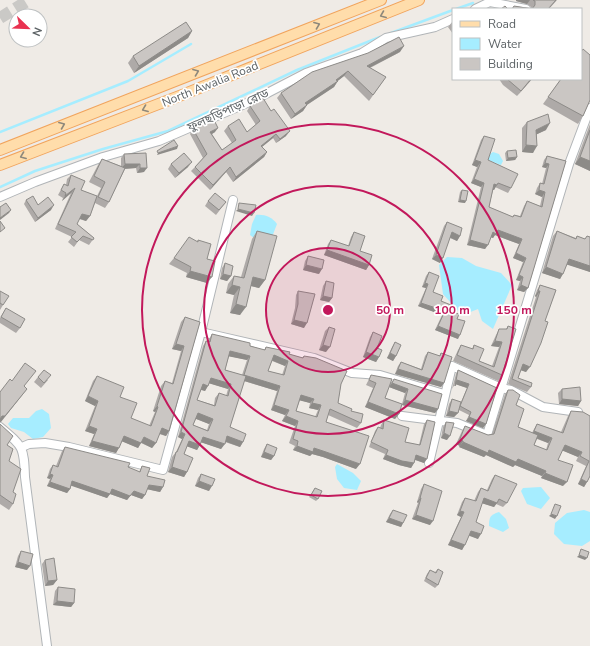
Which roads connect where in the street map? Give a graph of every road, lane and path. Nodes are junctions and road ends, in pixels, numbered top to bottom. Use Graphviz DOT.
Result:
graph roads {
  1 [pos="381,0"];
  2 [pos="419,0"];
  3 [pos="489,1"];
  4 [pos="478,8"];
  5 [pos="521,8"];
  6 [pos="452,19"];
  7 [pos="215,64"];
  8 [pos="179,79"];
  9 [pos="221,80"];
  10 [pos="185,94"];
  11 [pos="590,108"];
  12 [pos="0,150"];
  13 [pos="0,165"];
  14 [pos="0,198"];
  15 [pos="233,200"];
  16 [pos="201,332"];
  17 [pos="500,388"];
  18 [pos="444,394"];
  19 [pos="578,412"];
  20 [pos="402,416"];
  21 [pos="439,420"];
  22 [pos="0,427"];
  23 [pos="22,447"];
  24 [pos="429,463"];
  25 [pos="47,646"];
  7 -- 1 [label="main road, North Awalia Road, one-way"];
  2 -- 9 [label="main road, North Awalia Road, one-way"];
  3 -- 4 [label="street"];
  3 -- 5 [label="street"];
  6 -- 14 [label="street, ফুলছড়িপাড়া রোড"];
  8 -- 7 [label="main road, North Awalia Road, one-way"];
  7 -- 9 [label="main road"];
  8 -- 10 [label="main road"];
  12 -- 8 [label="main road, North Awalia Road, one-way"];
  9 -- 10 [label="main road, North Awalia Road"];
  10 -- 13 [label="main road, North Awalia Road, one-way"];
  11 -- 17 [label="street"];
  15 -- 16 [label="street"];
  16 -- 18 [label="street"];
  16 -- 23 [label="street"];
  17 -- 18 [label="street"];
  17 -- 19 [label="street"];
  17 -- 21 [label="street"];
  18 -- 21 [label="street"];
  20 -- 21 [label="street"];
  21 -- 24 [label="street"];
  22 -- 23 [label="street"];
  23 -- 25 [label="street"];
}
